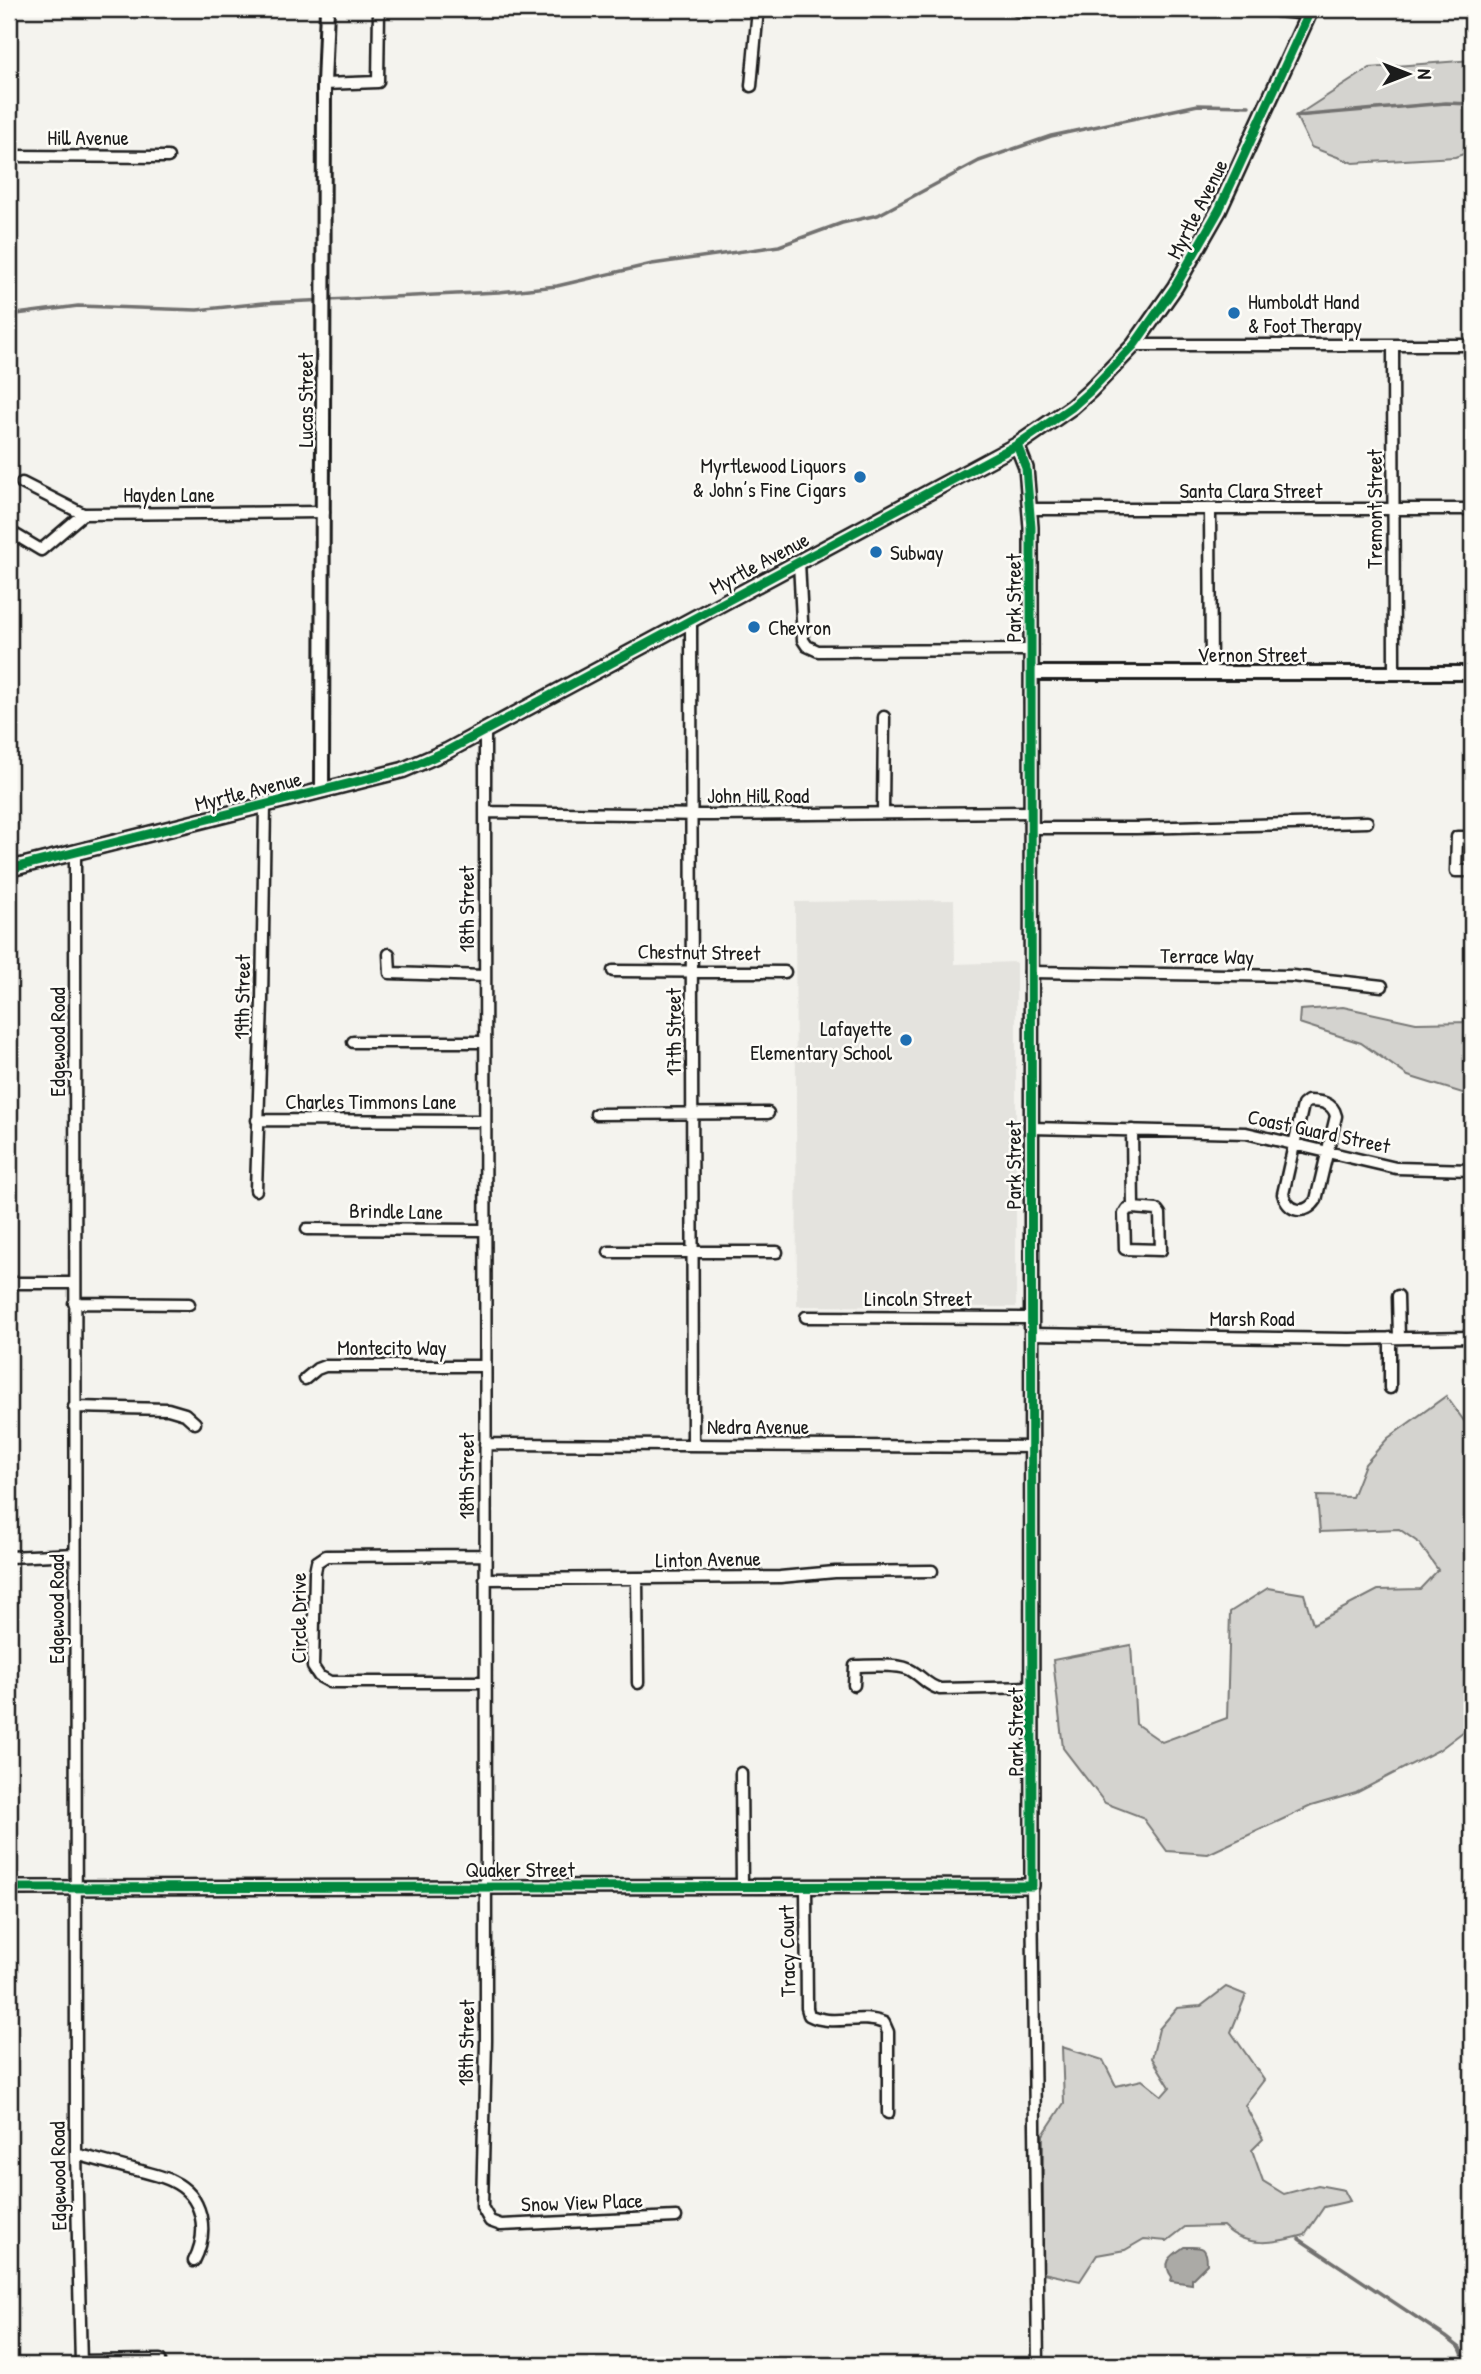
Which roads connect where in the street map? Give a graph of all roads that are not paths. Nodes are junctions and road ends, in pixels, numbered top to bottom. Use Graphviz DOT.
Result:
graph roads {
  1 [pos="327,9"];
  2 [pos="379,9"];
  3 [pos="758,9"];
  4 [pos="1019,9"];
  5 [pos="1040,9"];
  6 [pos="1069,9"];
  7 [pos="1277,9"];
  8 [pos="1310,11"];
  9 [pos="324,83"];
  10 [pos="751,86"];
  11 [pos="9,156"];
  12 [pos="167,156"];
  13 [pos="1134,345"];
  14 [pos="1393,345"];
  15 [pos="1472,345"];
  16 [pos="1017,445"];
  17 [pos="22,483"];
  18 [pos="1030,509"];
  19 [pos="1393,509"];
  20 [pos="1472,509"];
  21 [pos="1210,510"];
  22 [pos="324,512"];
  23 [pos="83,514"];
  24 [pos="9,531"];
  25 [pos="799,562"];
  26 [pos="691,620"];
  27 [pos="1030,650"];
  28 [pos="1031,673"];
  29 [pos="1472,673"];
  30 [pos="1212,674"];
  31 [pos="1394,674"];
  32 [pos="884,717"];
  33 [pos="485,730"];
  34 [pos="322,790"];
  35 [pos="265,805"];
  36 [pos="485,811"];
  37 [pos="1030,812"];
  38 [pos="883,813"];
  39 [pos="692,814"];
  40 [pos="1367,822"];
  41 [pos="1031,828"];
  42 [pos="1472,837"];
  43 [pos="75,853"];
  44 [pos="9,869"];
  45 [pos="1472,871"];
  46 [pos="389,954"];
  47 [pos="613,971"];
  48 [pos="692,971"];
  49 [pos="785,972"];
  50 [pos="1030,972"];
  51 [pos="485,976"];
  52 [pos="1382,986"];
  53 [pos="353,1042"];
  54 [pos="484,1042"];
  55 [pos="692,1113"];
  56 [pos="768,1113"];
  57 [pos="596,1114"];
  58 [pos="257,1120"];
  59 [pos="484,1121"];
  60 [pos="1031,1128"];
  61 [pos="1132,1130"];
  62 [pos="1294,1144"];
  63 [pos="1329,1153"];
  64 [pos="1472,1170"];
  65 [pos="256,1191"];
  66 [pos="1133,1208"];
  67 [pos="306,1229"];
  68 [pos="484,1230"];
  69 [pos="693,1251"];
  70 [pos="609,1252"];
  71 [pos="777,1252"];
  72 [pos="9,1283"];
  73 [pos="75,1283"];
  74 [pos="1398,1296"];
  75 [pos="74,1303"];
  76 [pos="189,1304"];
  77 [pos="806,1317"];
  78 [pos="1030,1318"];
  79 [pos="1031,1334"];
  80 [pos="1472,1337"];
  81 [pos="1394,1338"];
  82 [pos="485,1366"];
  83 [pos="305,1380"];
  84 [pos="1390,1388"];
  85 [pos="74,1406"];
  86 [pos="195,1423"];
  87 [pos="485,1444"];
  88 [pos="692,1445"];
  89 [pos="1031,1447"];
  90 [pos="75,1555"];
  91 [pos="485,1555"];
  92 [pos="9,1557"];
  93 [pos="932,1571"];
  94 [pos="485,1579"];
  95 [pos="637,1579"];
  96 [pos="485,1682"];
  97 [pos="638,1683"];
  98 [pos="854,1685"];
  99 [pos="1032,1687"];
  100 [pos="741,1773"];
  101 [pos="485,1886"];
  102 [pos="806,1886"];
  103 [pos="1032,1886"];
  104 [pos="742,1887"];
  105 [pos="9,1888"];
  106 [pos="76,1888"];
  107 [pos="888,2113"];
  108 [pos="76,2154"];
  109 [pos="676,2217"];
  110 [pos="490,2221"];
  111 [pos="194,2261"];
  112 [pos="160,2361"];
  113 [pos="81,2363"];
  114 [pos="1038,2365"];
  1 -- 9 [label="street, Lucas Street"];
  2 -- 9 [label="street"];
  3 -- 10 [label="street"];
  4 -- 5 [label="main road"];
  5 -- 6 [label="main road"];
  7 -- 8 [label="main road"];
  8 -- 13 [label="main road, Myrtle Avenue"];
  9 -- 22 [label="street, Lucas Street"];
  11 -- 12 [label="street, Hill Avenue"];
  13 -- 14 [label="street"];
  13 -- 16 [label="main road, Myrtle Avenue"];
  14 -- 15 [label="street"];
  14 -- 19 [label="street, Tremont Street"];
  16 -- 18 [label="street, Park Street"];
  16 -- 25 [label="main road, Myrtle Avenue"];
  17 -- 23 [label="street, Hayden Lane"];
  18 -- 21 [label="street, Santa Clara Street"];
  18 -- 27 [label="street, Park Street"];
  19 -- 20 [label="street, Santa Clara Street"];
  19 -- 21 [label="street, Santa Clara Street"];
  19 -- 31 [label="street, Tremont Street"];
  21 -- 30 [label="street"];
  22 -- 23 [label="street, Hayden Lane"];
  22 -- 34 [label="street, Lucas Street"];
  23 -- 24 [label="street"];
  25 -- 26 [label="main road, Myrtle Avenue"];
  25 -- 27 [label="street"];
  26 -- 33 [label="main road, Myrtle Avenue"];
  26 -- 39 [label="street, 17th Street"];
  27 -- 28 [label="street, Park Street"];
  28 -- 30 [label="street, Vernon Street"];
  28 -- 37 [label="street, Park Street"];
  29 -- 31 [label="street, Vernon Street"];
  30 -- 31 [label="street, Vernon Street"];
  32 -- 38 [label="street"];
  33 -- 34 [label="main road, Myrtle Avenue"];
  33 -- 36 [label="street, 18th Street"];
  34 -- 35 [label="main road, Myrtle Avenue"];
  35 -- 43 [label="main road, Myrtle Avenue"];
  35 -- 58 [label="street, 19th Street"];
  36 -- 39 [label="street, John Hill Road"];
  36 -- 51 [label="street, 18th Street"];
  37 -- 38 [label="street, John Hill Road"];
  37 -- 41 [label="street, Park Street"];
  38 -- 39 [label="street, John Hill Road"];
  39 -- 48 [label="street, 17th Street"];
  40 -- 41 [label="street"];
  41 -- 50 [label="street, Park Street"];
  42 -- 45 [label="street"];
  43 -- 44 [label="main road, Myrtle Avenue"];
  43 -- 73 [label="street, Edgewood Road"];
  46 -- 51 [label="street"];
  47 -- 48 [label="street, Chestnut Street"];
  48 -- 49 [label="street, Chestnut Street"];
  48 -- 55 [label="street, 17th Street"];
  50 -- 52 [label="street, Terrace Way"];
  50 -- 60 [label="street, Park Street"];
  51 -- 54 [label="street, 18th Street"];
  53 -- 54 [label="street"];
  54 -- 59 [label="street, 18th Street"];
  55 -- 56 [label="street"];
  55 -- 57 [label="street"];
  55 -- 69 [label="street, 17th Street"];
  58 -- 59 [label="street, Charles Timmons Lane"];
  58 -- 65 [label="street, 19th Street"];
  59 -- 68 [label="street, 18th Street"];
  60 -- 61 [label="street, Coast Guard Street"];
  60 -- 78 [label="street, Park Street"];
  61 -- 62 [label="street, Coast Guard Street"];
  61 -- 66 [label="street"];
  62 -- 63 [label="street, Coast Guard Street"];
  62 -- 63 [label="street"];
  62 -- 63 [label="street"];
  63 -- 64 [label="street, Coast Guard Street"];
  66 -- 66 [label="street"];
  67 -- 68 [label="street, Brindle Lane"];
  68 -- 82 [label="street, 18th Street"];
  69 -- 70 [label="street"];
  69 -- 71 [label="street"];
  69 -- 88 [label="street, 17th Street"];
  72 -- 73 [label="street"];
  73 -- 75 [label="street, Edgewood Road"];
  74 -- 81 [label="street"];
  75 -- 76 [label="street"];
  75 -- 85 [label="street, Edgewood Road"];
  77 -- 78 [label="street, Lincoln Street"];
  78 -- 79 [label="street, Park Street"];
  79 -- 81 [label="street, Marsh Road"];
  79 -- 89 [label="street, Park Street"];
  80 -- 81 [label="street, Marsh Road"];
  81 -- 84 [label="street"];
  82 -- 83 [label="street, Montecito Way"];
  82 -- 87 [label="street, 18th Street"];
  85 -- 86 [label="street"];
  85 -- 90 [label="street, Edgewood Road"];
  87 -- 88 [label="street, Nedra Avenue"];
  87 -- 91 [label="street, 18th Street"];
  88 -- 89 [label="street, Nedra Avenue"];
  89 -- 99 [label="street, Park Street"];
  90 -- 92 [label="street"];
  90 -- 106 [label="street, Edgewood Road"];
  91 -- 94 [label="street, 18th Street"];
  91 -- 96 [label="street, Circle Drive"];
  93 -- 95 [label="street, Linton Avenue"];
  94 -- 95 [label="street, Linton Avenue"];
  94 -- 96 [label="street, 18th Street"];
  95 -- 97 [label="street"];
  96 -- 101 [label="street, 18th Street"];
  98 -- 99 [label="street"];
  99 -- 103 [label="street, Park Street"];
  100 -- 104 [label="street"];
  101 -- 104 [label="street, Quaker Street"];
  101 -- 106 [label="street, Quaker Street"];
  101 -- 110 [label="street, 18th Street"];
  102 -- 103 [label="street, Quaker Street"];
  102 -- 104 [label="street, Quaker Street"];
  102 -- 107 [label="street, Tracy Court"];
  103 -- 114 [label="street, Park Street"];
  105 -- 106 [label="street, Quaker Street"];
  106 -- 108 [label="street, Edgewood Road"];
  108 -- 111 [label="street"];
  108 -- 113 [label="street, Edgewood Road"];
  109 -- 110 [label="street, Snow View Place"];
  112 -- 113 [label="street"];
}
